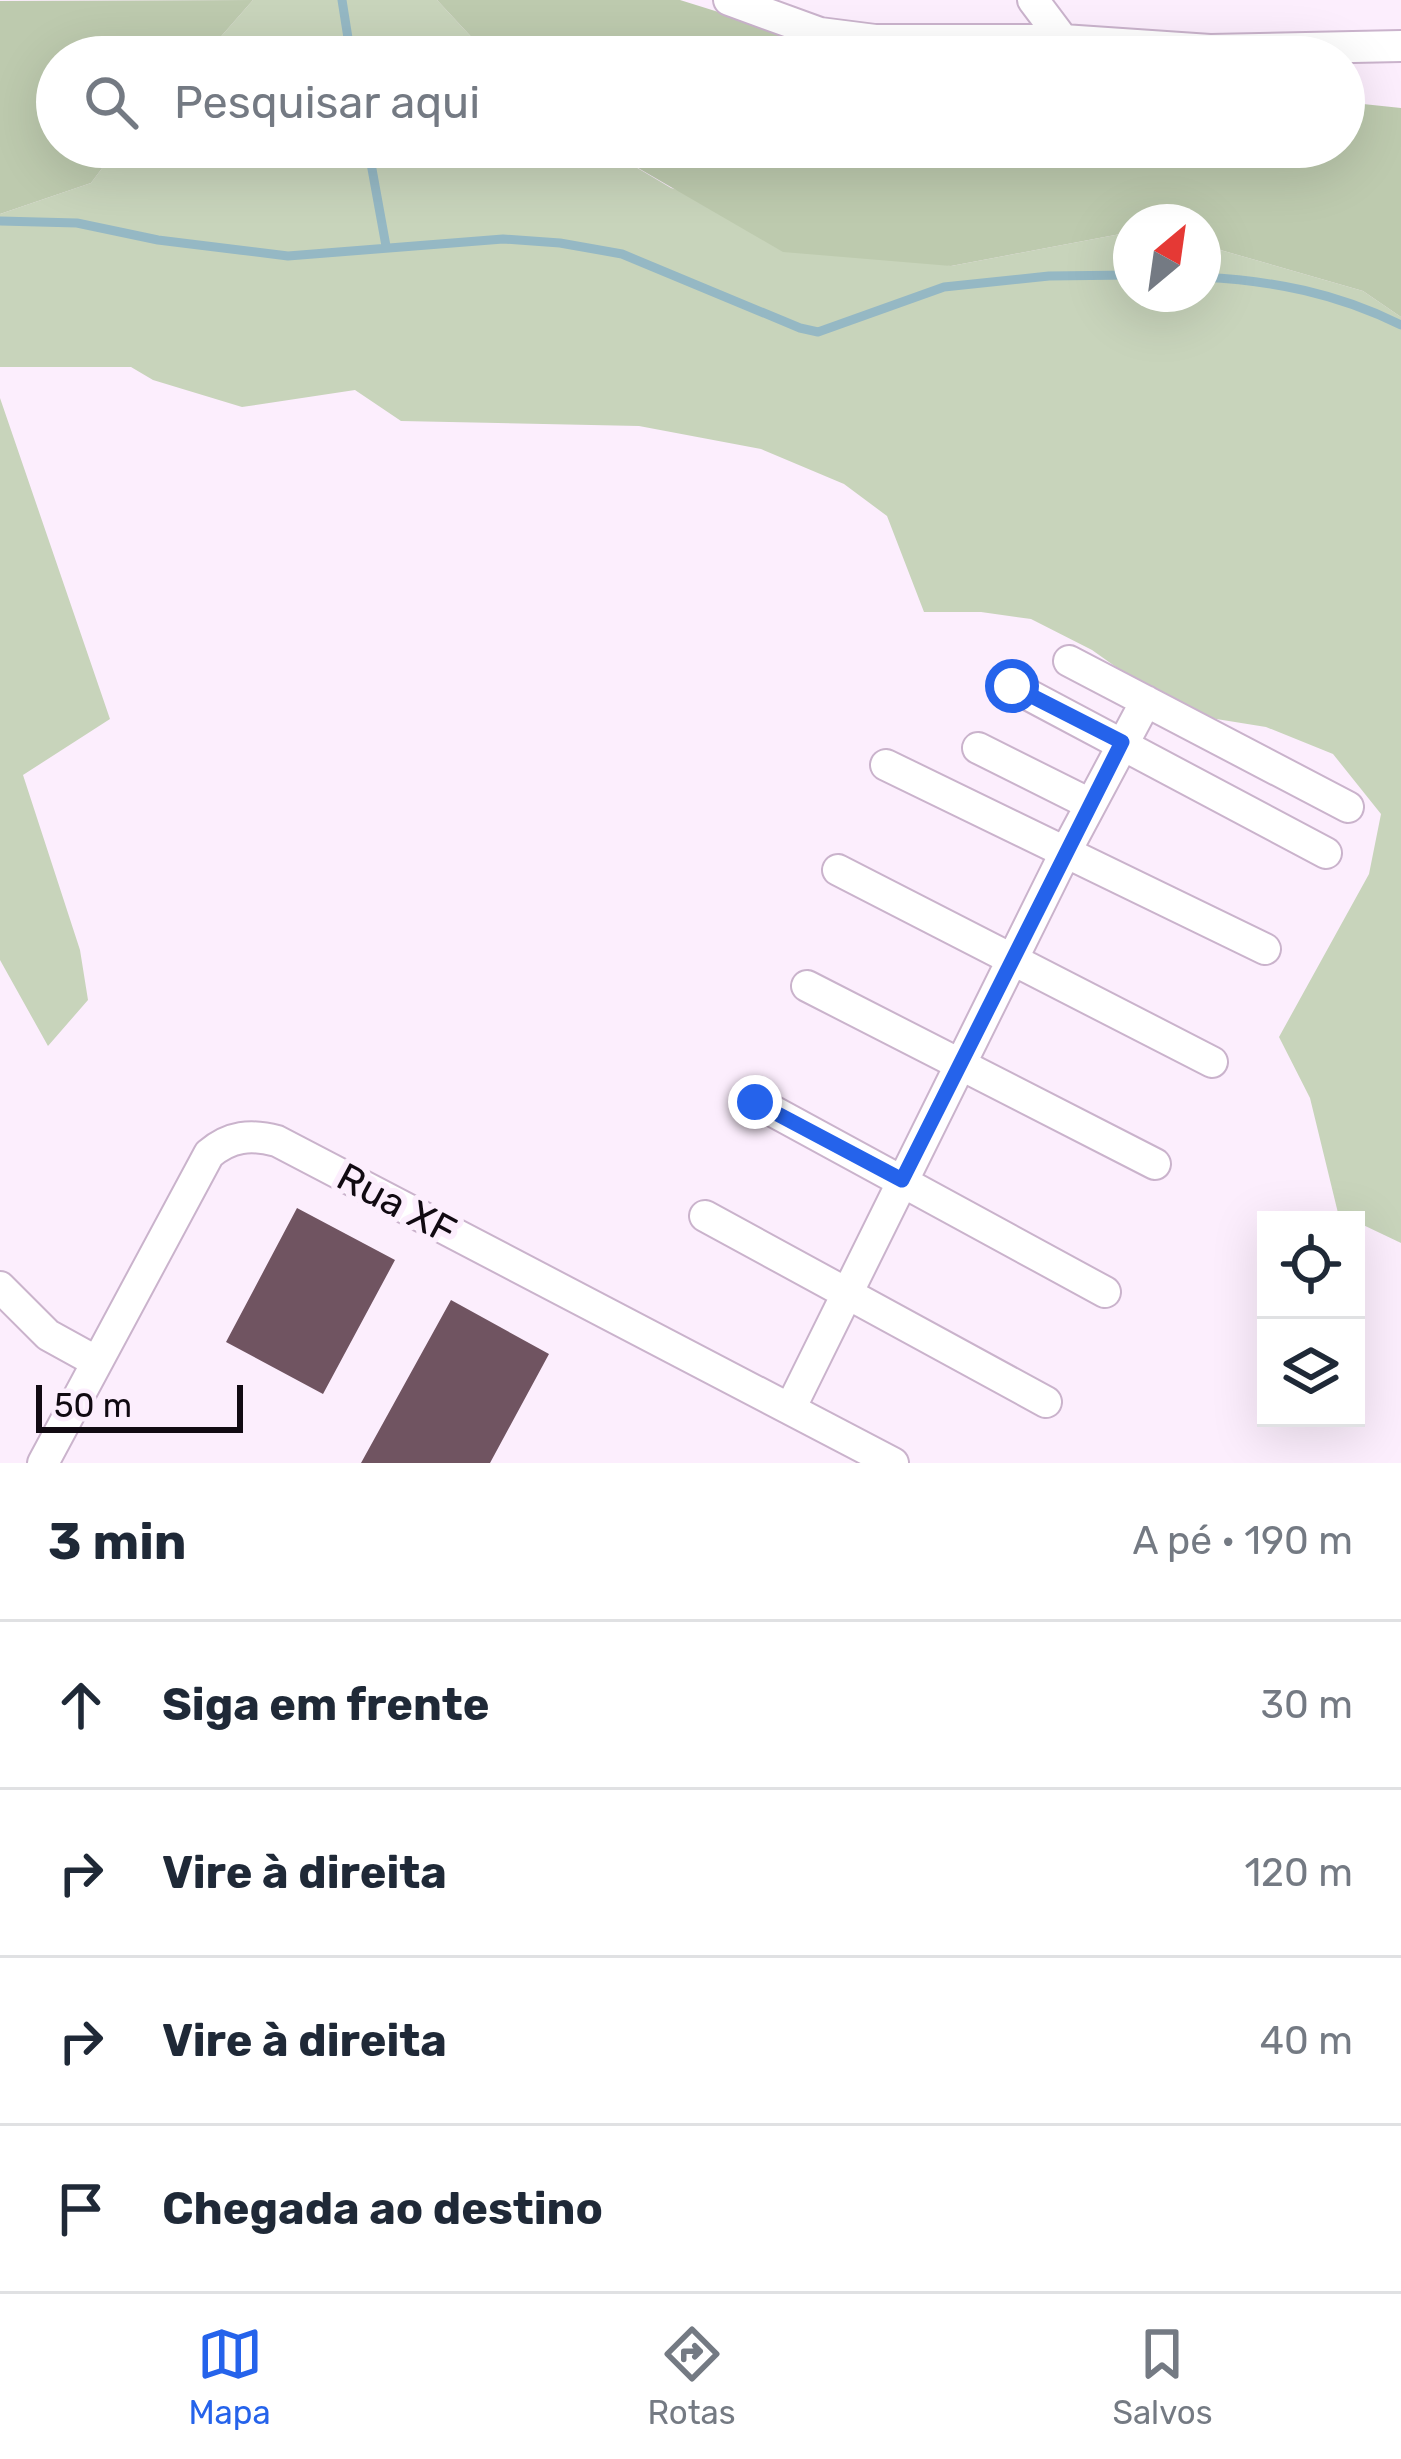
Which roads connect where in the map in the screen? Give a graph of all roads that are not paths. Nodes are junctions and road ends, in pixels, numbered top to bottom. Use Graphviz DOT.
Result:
graph roads {
  1 [pos="729,0"];
  2 [pos="1033,0"];
  3 [pos="848,36"];
  4 [pos="1060,36"];
  5 [pos="1401,46"];
  6 [pos="1365,47"];
  7 [pos="1069,661"];
  8 [pos="1012,686"];
  9 [pos="1146,701"];
  10 [pos="1122,742"];
  11 [pos="978,748"];
  12 [pos="886,765"];
  13 [pos="1090,804"];
  14 [pos="1348,806"];
  15 [pos="1066,851"];
  16 [pos="1326,853"];
  17 [pos="838,870"];
  18 [pos="1265,949"];
  19 [pos="1012,958"];
  20 [pos="807,986"];
  21 [pos="1212,1062"];
  22 [pos="958,1066"];
  23 [pos="755,1102"];
  24 [pos="1155,1164"];
  25 [pos="902,1180"];
  26 [pos="705,1216"];
  27 [pos="0,1287"];
  28 [pos="847,1290"];
  29 [pos="1105,1292"];
  30 [pos="97,1362"];
  31 [pos="1046,1402"];
  32 [pos="790,1409"];
  33 [pos="43,1463"];
  34 [pos="893,1463"];
  1 -- 3 [label="street"];
  2 -- 4 [label="street"];
  5 -- 6 [label="street"];
  7 -- 9 [label="street"];
  8 -- 10 [label="street"];
  9 -- 10 [label="street"];
  9 -- 14 [label="street"];
  10 -- 13 [label="street"];
  10 -- 16 [label="street"];
  11 -- 13 [label="street"];
  12 -- 15 [label="street"];
  13 -- 15 [label="street"];
  15 -- 18 [label="street"];
  15 -- 19 [label="street"];
  17 -- 19 [label="street"];
  19 -- 21 [label="street"];
  19 -- 22 [label="street"];
  20 -- 22 [label="street"];
  22 -- 24 [label="street"];
  22 -- 25 [label="street"];
  23 -- 25 [label="street"];
  25 -- 28 [label="street"];
  25 -- 29 [label="street"];
  26 -- 28 [label="street"];
  27 -- 30 [label="street"];
  28 -- 31 [label="street"];
  28 -- 32 [label="street"];
  30 -- 32 [label="street, Rua XF"];
  30 -- 33 [label="street, Rua XF"];
  32 -- 34 [label="street, Rua XF"];
}
